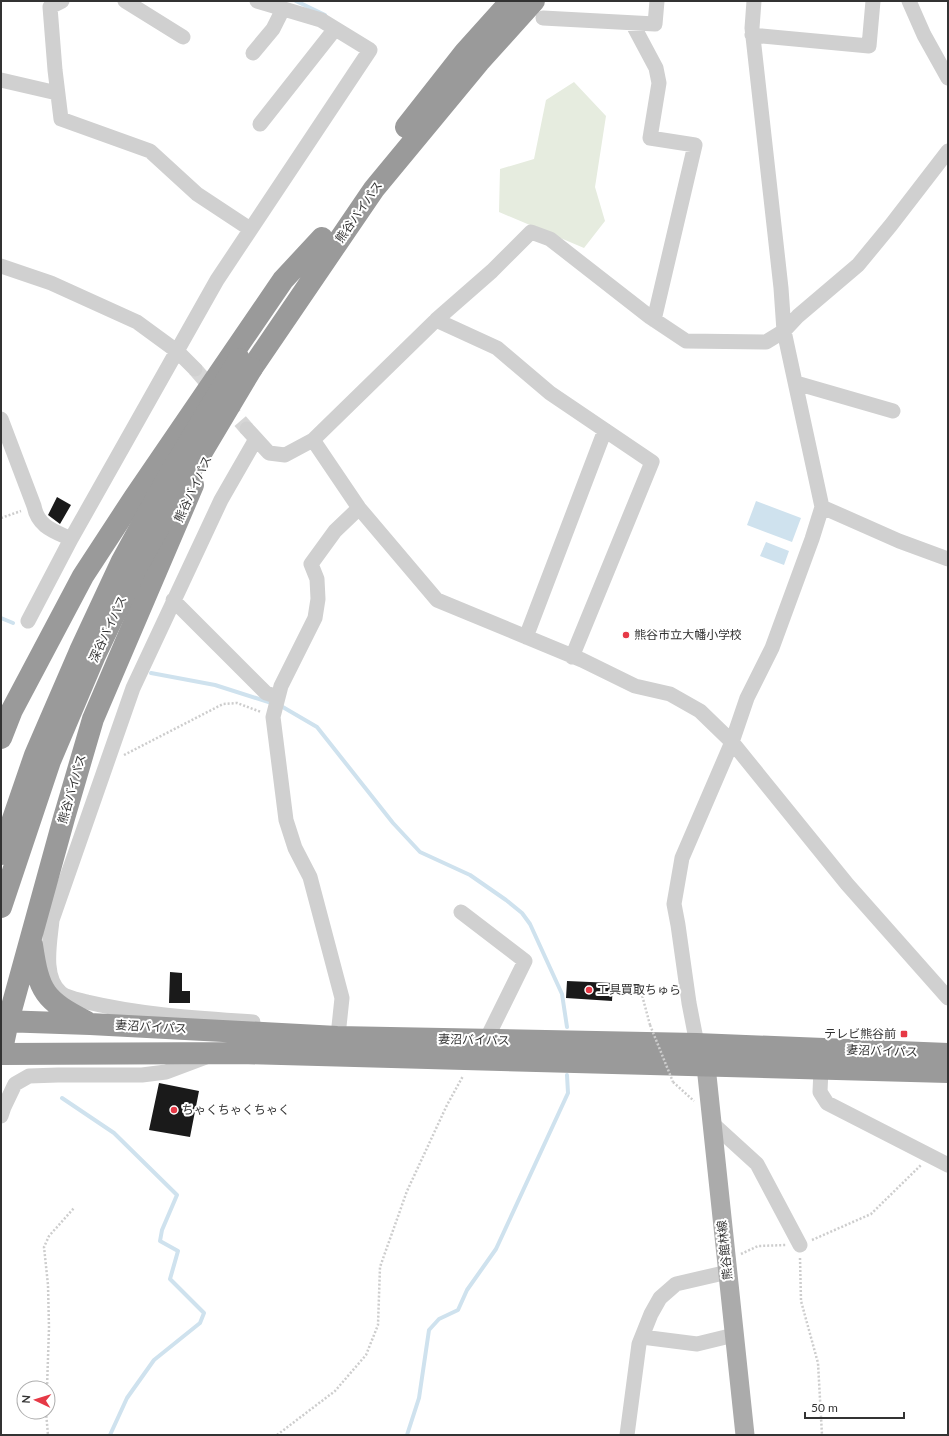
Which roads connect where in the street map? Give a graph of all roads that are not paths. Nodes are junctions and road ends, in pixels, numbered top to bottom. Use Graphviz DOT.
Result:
graph roads {
  1 [pos="125,1"];
  2 [pos="257,1"];
  3 [pos="511,1"];
  4 [pos="657,1"];
  5 [pos="754,1"];
  6 [pos="873,1"];
  7 [pos="909,1"];
  8 [pos="51,3"];
  9 [pos="280,6"];
  10 [pos="538,9"];
  11 [pos="632,23"];
  12 [pos="335,29"];
  13 [pos="752,35"];
  14 [pos="183,37"];
  15 [pos="253,53"];
  16 [pos="472,57"];
  17 [pos="948,78"];
  18 [pos="1,80"];
  19 [pos="57,93"];
  20 [pos="260,124"];
  21 [pos="948,151"];
  22 [pos="250,229"];
  23 [pos="322,238"];
  24 [pos="1,266"];
  25 [pos="436,320"];
  26 [pos="654,320"];
  27 [pos="784,331"];
  28 [pos="178,352"];
  29 [pos="246,364"];
  30 [pos="195,369"];
  31 [pos="796,383"];
  32 [pos="893,411"];
  33 [pos="1,419"];
  34 [pos="605,430"];
  35 [pos="313,440"];
  36 [pos="822,507"];
  37 [pos="359,508"];
  38 [pos="71,539"];
  39 [pos="948,558"];
  40 [pos="173,600"];
  41 [pos="28,621"];
  42 [pos="526,637"];
  43 [pos="572,656"];
  44 [pos="278,698"];
  45 [pos="1,738"];
  46 [pos="732,742"];
  47 [pos="1,854"];
  48 [pos="1,907"];
  49 [pos="461,912"];
  50 [pos="31,938"];
  51 [pos="948,998"];
  52 [pos="5,1021"];
  53 [pos="90,1024"];
  54 [pos="257,1033"];
  55 [pos="486,1040"];
  56 [pos="697,1044"];
  57 [pos="337,1046"];
  58 [pos="216,1053"];
  59 [pos="1,1054"];
  60 [pos="948,1054"];
  61 [pos="706,1066"];
  62 [pos="821,1069"];
  63 [pos="948,1072"];
  64 [pos="1,1116"];
  65 [pos="712,1123"];
  66 [pos="948,1165"];
  67 [pos="800,1245"];
  68 [pos="727,1267"];
  69 [pos="734,1335"];
  70 [pos="642,1337"];
  71 [pos="627,1435"];
  72 [pos="745,1435"];
  1 -- 14 [label="street"];
  2 -- 9 [label="street"];
  3 -- 16 [label="highway, 熊谷バイパス"];
  4 -- 11 [label="street"];
  5 -- 13 [label="street"];
  6 -- 13 [label="street"];
  7 -- 17 [label="street"];
  8 -- 19 [label="street"];
  9 -- 12 [label="street"];
  9 -- 15 [label="street"];
  10 -- 11 [label="street"];
  10 -- 16 [label="highway, 熊谷バイパス"];
  11 -- 26 [label="street"];
  12 -- 20 [label="street"];
  12 -- 22 [label="street"];
  13 -- 27 [label="street"];
  16 -- 23 [label="highway, 熊谷バイパス"];
  16 -- 29 [label="highway, 熊谷バイパス"];
  18 -- 19 [label="street"];
  19 -- 22 [label="street"];
  21 -- 27 [label="street"];
  22 -- 28 [label="street"];
  23 -- 29 [label="highway, 熊谷バイパス"];
  23 -- 45 [label="highway"];
  24 -- 28 [label="street"];
  25 -- 26 [label="street"];
  25 -- 34 [label="street"];
  25 -- 35 [label="street"];
  26 -- 27 [label="street"];
  27 -- 31 [label="street"];
  28 -- 30 [label="street"];
  28 -- 38 [label="street"];
  29 -- 47 [label="highway, 深谷バイパス, bridge"];
  29 -- 48 [label="highway, 深谷バイパス, bridge"];
  29 -- 50 [label="highway, 熊谷バイパス, bridge"];
  31 -- 32 [label="street"];
  31 -- 36 [label="street"];
  33 -- 38 [label="street"];
  34 -- 42 [label="street"];
  34 -- 43 [label="street"];
  35 -- 37 [label="street"];
  35 -- 40 [label="street"];
  36 -- 39 [label="street"];
  36 -- 46 [label="street"];
  37 -- 42 [label="street"];
  37 -- 44 [label="street"];
  38 -- 41 [label="street"];
  40 -- 44 [label="street"];
  40 -- 54 [label="street"];
  42 -- 43 [label="street"];
  43 -- 46 [label="street"];
  44 -- 57 [label="street"];
  46 -- 51 [label="street"];
  46 -- 56 [label="street"];
  49 -- 55 [label="street"];
  50 -- 52 [label="highway, 熊谷バイパス"];
  50 -- 53 [label="highway"];
  52 -- 53 [label="highway, 妻沼バイパス"];
  52 -- 59 [label="highway, 熊谷バイパス"];
  53 -- 54 [label="highway, 妻沼バイパス"];
  54 -- 57 [label="highway, 妻沼バイパス"];
  55 -- 56 [label="highway, 妻沼バイパス"];
  55 -- 57 [label="highway, 妻沼バイパス"];
  56 -- 60 [label="highway, 妻沼バイパス"];
  56 -- 61 [label="street"];
  57 -- 58 [label="highway, 妻沼バイパス"];
  57 -- 61 [label="highway, 妻沼バイパス"];
  58 -- 59 [label="highway, 妻沼バイパス"];
  58 -- 64 [label="street"];
  61 -- 62 [label="highway, 妻沼バイパス"];
  61 -- 65 [label="main road, 熊谷館林線"];
  62 -- 63 [label="highway, 妻沼バイパス"];
  62 -- 66 [label="street"];
  65 -- 67 [label="street"];
  65 -- 68 [label="main road, 熊谷館林線"];
  68 -- 69 [label="main road, 熊谷館林線"];
  68 -- 70 [label="street"];
  69 -- 70 [label="street"];
  69 -- 72 [label="main road, 熊谷館林線"];
  70 -- 71 [label="street"];
}
